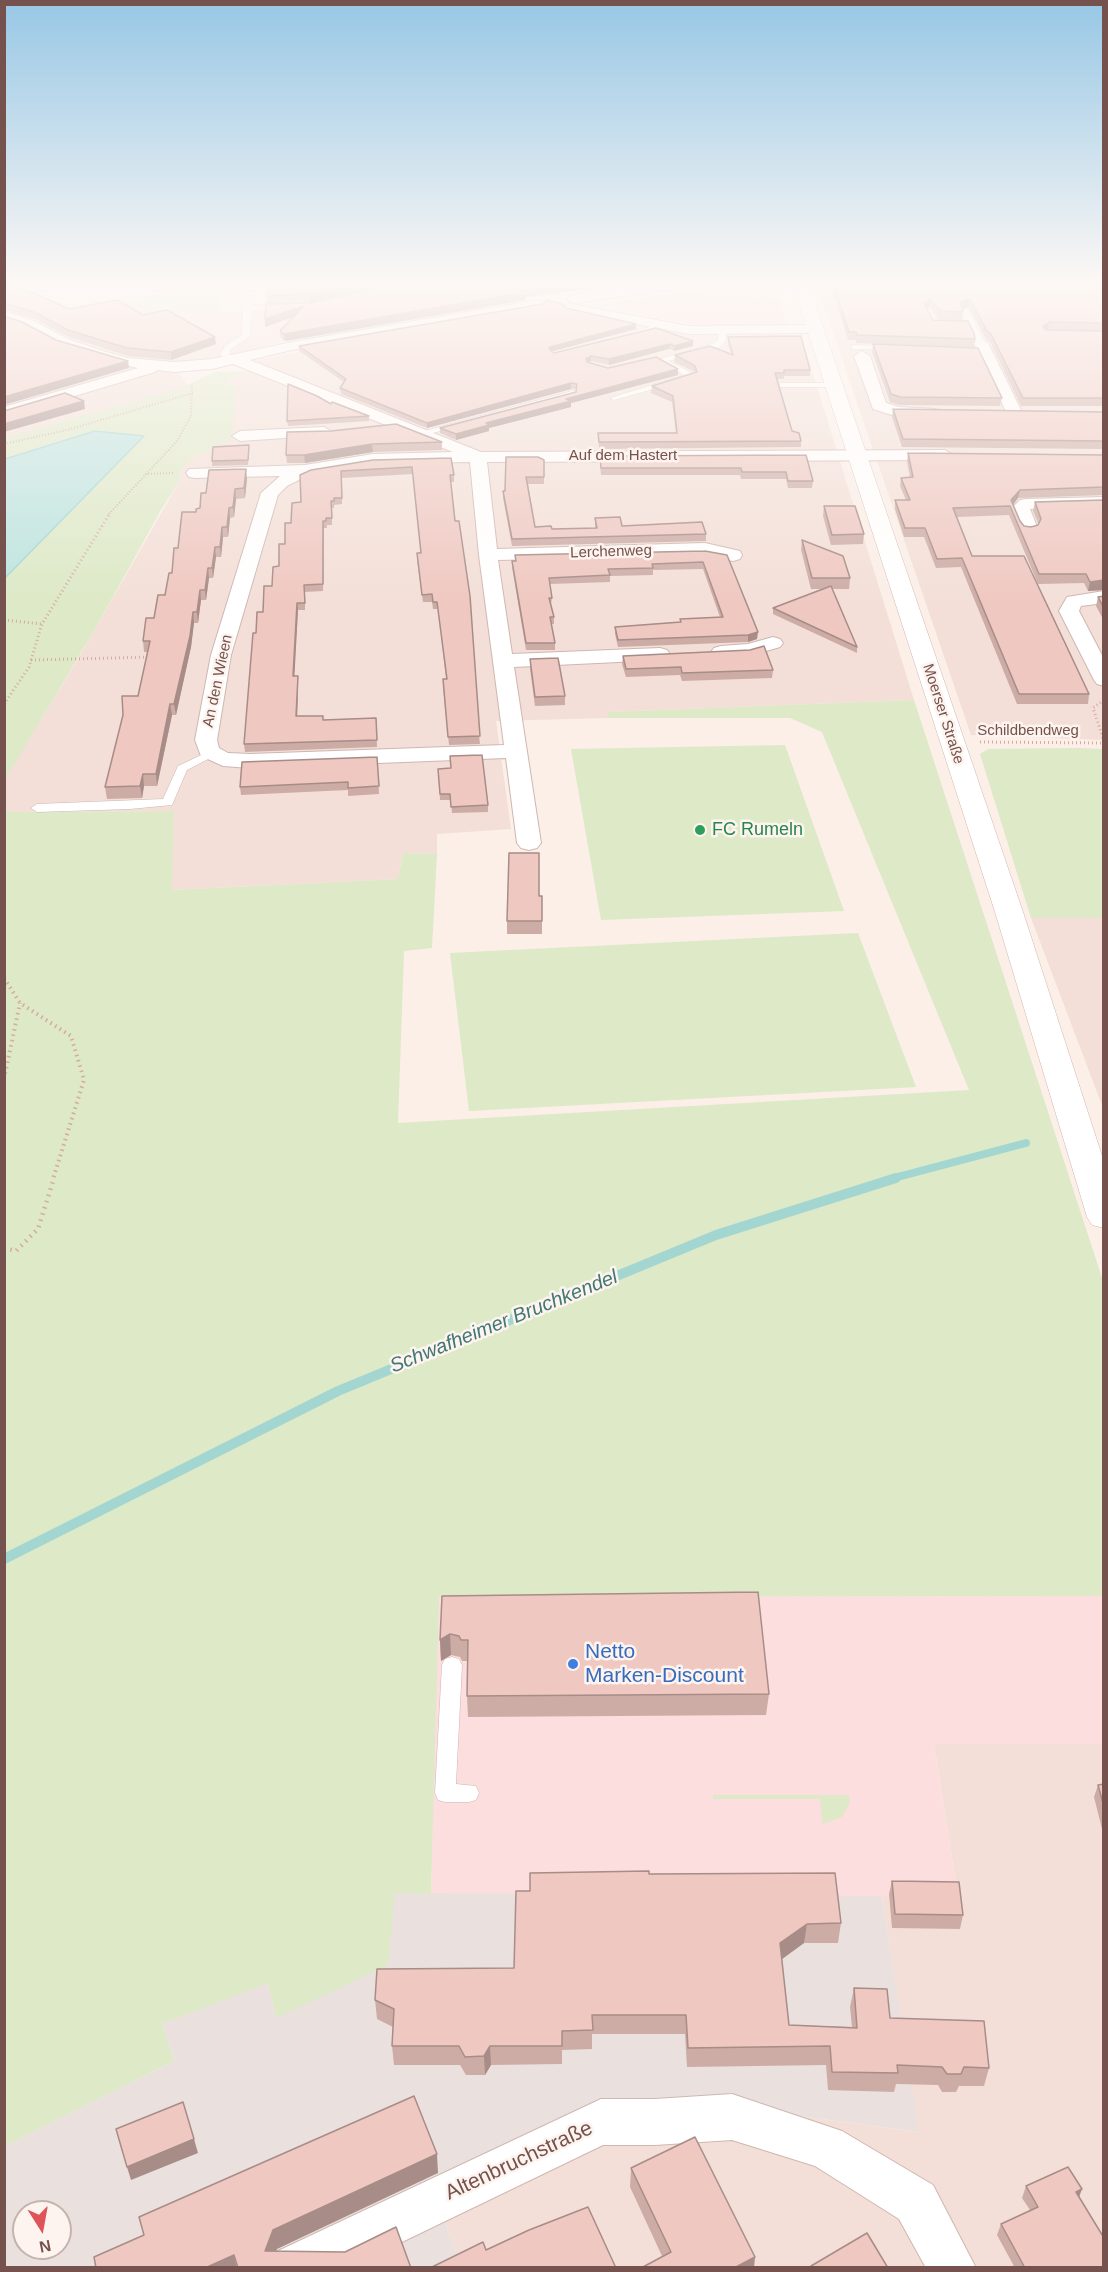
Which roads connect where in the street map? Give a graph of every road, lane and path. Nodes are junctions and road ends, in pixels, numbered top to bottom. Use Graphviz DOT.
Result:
graph roads {
  1 [pos="72,392"];
  2 [pos="314,392"];
  3 [pos="635,392"];
  4 [pos="835,392"];
  5 [pos="874,392"];
  6 [pos="1007,392"];
  7 [pos="572,393"];
  8 [pos="614,398"];
  9 [pos="4,412"];
  10 [pos="945,412"];
  11 [pos="991,412"];
  12 [pos="396,426"];
  13 [pos="364,429"];
  14 [pos="343,431"];
  15 [pos="418,434"];
  16 [pos="240,436"];
  17 [pos="4,444"];
  18 [pos="856,454"];
  19 [pos="962,455"];
  20 [pos="479,457"];
  21 [pos="306,470"];
  22 [pos="195,473"];
  23 [pos="1104,502"];
  24 [pos="1029,529"];
  25 [pos="488,555"];
  26 [pos="734,555"];
  27 [pos="1104,597"];
  28 [pos="4,620"];
  29 [pos="42,624"];
  30 [pos="773,643"];
  31 [pos="702,652"];
  32 [pos="679,654"];
  33 [pos="161,657"];
  34 [pos="31,660"];
  35 [pos="503,661"];
  36 [pos="1104,680"];
  37 [pos="1104,700"];
  38 [pos="4,704"];
  39 [pos="952,742"];
  40 [pos="1104,742"];
  41 [pos="516,751"];
  42 [pos="212,753"];
  43 [pos="37,808"];
  44 [pos="529,843"];
  45 [pos="4,978"];
  46 [pos="20,1002"];
  47 [pos="4,1079"];
  48 [pos="1104,1217"];
  49 [pos="4,1248"];
  50 [pos="452,1665"];
  51 [pos="469,1793"];
  52 [pos="295,2268"];
  53 [pos="952,2268"];
  1 -- 9 [label="street"];
  2 -- 12 [label="street, Auf dem Hastert"];
  3 -- 8 [label="lane"];
  4 -- 18 [label="main road, Moerser Straße"];
  5 -- 10 [label="street"];
  6 -- 11 [label="street"];
  7 -- 15 [label="lane"];
  12 -- 13 [label="street, Auf dem Hastert"];
  12 -- 15 [label="street, Auf dem Hastert"];
  14 -- 16 [label="street"];
  15 -- 20 [label="street, Auf dem Hastert"];
  17 -- 29 [label="path"];
  18 -- 19 [label="street, Auf dem Hastert"];
  18 -- 20 [label="street, Auf dem Hastert"];
  18 -- 39 [label="main road, Moerser Straße"];
  20 -- 21 [label="street, An den Wieen"];
  20 -- 25 [label="street"];
  21 -- 22 [label="street, An den Wieen"];
  21 -- 42 [label="street, An den Wieen"];
  23 -- 24 [label="street"];
  25 -- 26 [label="street, Lerchenweg"];
  25 -- 35 [label="street"];
  27 -- 36 [label="street"];
  28 -- 29 [label="path"];
  29 -- 34 [label="path"];
  30 -- 31 [label="street"];
  32 -- 35 [label="street"];
  33 -- 34 [label="path"];
  34 -- 38 [label="path"];
  35 -- 41 [label="street"];
  37 -- 40 [label="path"];
  39 -- 40 [label="path, Schildbendweg"];
  39 -- 48 [label="main road, Moerser Straße"];
  41 -- 42 [label="street, An den Wieen"];
  41 -- 44 [label="street"];
  42 -- 43 [label="lane"];
  45 -- 46 [label="path"];
  46 -- 47 [label="path"];
  46 -- 49 [label="path"];
  50 -- 51 [label="lane"];
  52 -- 53 [label="street, Altenbruchstraße"];
}
